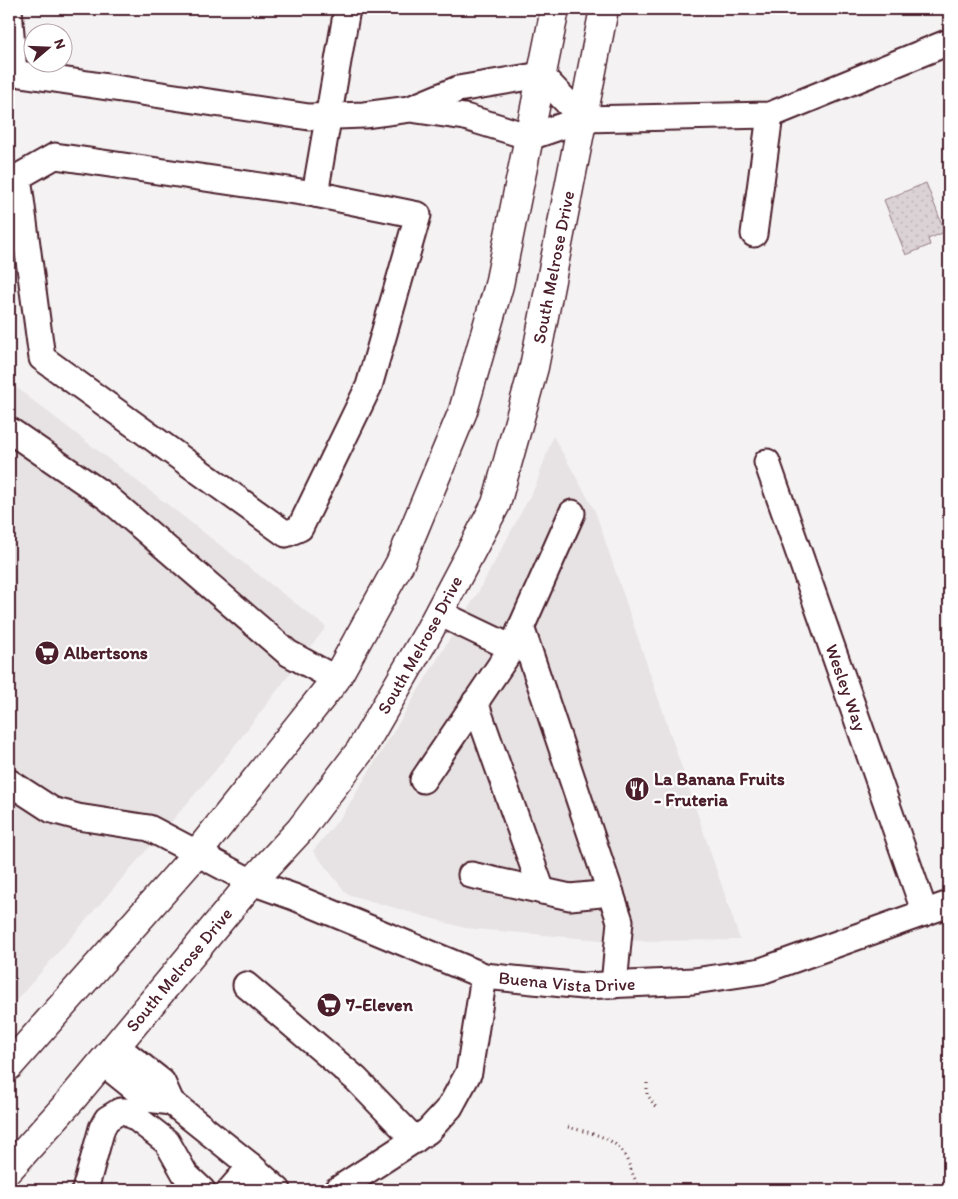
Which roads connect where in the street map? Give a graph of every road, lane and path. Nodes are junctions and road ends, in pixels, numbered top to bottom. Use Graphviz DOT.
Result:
graph roads {
  1 [pos="9,9"];
  2 [pos="347,9"];
  3 [pos="555,9"];
  4 [pos="604,9"];
  5 [pos="949,42"];
  6 [pos="542,75"];
  7 [pos="410,109"];
  8 [pos="770,115"];
  9 [pos="329,116"];
  10 [pos="582,119"];
  11 [pos="530,137"];
  12 [pos="315,194"];
  13 [pos="754,234"];
  14 [pos="9,430"];
  15 [pos="766,462"];
  16 [pos="572,514"];
  17 [pos="439,612"];
  18 [pos="517,637"];
  19 [pos="336,678"];
  20 [pos="475,702"];
  21 [pos="423,780"];
  22 [pos="9,782"];
  23 [pos="198,852"];
  24 [pos="471,875"];
  25 [pos="252,882"];
  26 [pos="542,891"];
  27 [pos="610,893"];
  28 [pos="949,904"];
  29 [pos="925,913"];
  30 [pos="484,976"];
  31 [pos="246,985"];
  32 [pos="614,985"];
  33 [pos="109,1054"];
  34 [pos="9,1066"];
  35 [pos="646,1083"];
  36 [pos="657,1109"];
  37 [pos="568,1127"];
  38 [pos="415,1140"];
  39 [pos="251,1166"];
  40 [pos="9,1169"];
  41 [pos="85,1190"];
  42 [pos="202,1190"];
  43 [pos="230,1190"];
  44 [pos="278,1190"];
  45 [pos="337,1190"];
  46 [pos="642,1190"];
  1 -- 9 [label="street"];
  2 -- 9 [label="street"];
  3 -- 6 [label="main road"];
  4 -- 10 [label="main road, South Melrose Drive"];
  5 -- 8 [label="street"];
  6 -- 7 [label="street"];
  6 -- 10 [label="street"];
  6 -- 11 [label="main road"];
  7 -- 9 [label="street"];
  7 -- 11 [label="street"];
  8 -- 10 [label="street"];
  8 -- 13 [label="street"];
  9 -- 12 [label="street"];
  10 -- 11 [label="street"];
  10 -- 17 [label="main road, South Melrose Drive"];
  11 -- 19 [label="main road"];
  12 -- 12 [label="street"];
  14 -- 19 [label="street"];
  15 -- 29 [label="street, Wesley Way"];
  16 -- 18 [label="street"];
  17 -- 18 [label="street"];
  17 -- 25 [label="main road, South Melrose Drive"];
  18 -- 20 [label="street"];
  18 -- 27 [label="street"];
  19 -- 23 [label="main road"];
  20 -- 21 [label="street"];
  20 -- 26 [label="street"];
  22 -- 23 [label="street, Buena Vista Drive"];
  23 -- 25 [label="street, Buena Vista Drive"];
  23 -- 34 [label="main road"];
  24 -- 26 [label="street"];
  25 -- 30 [label="street, Buena Vista Drive"];
  25 -- 33 [label="main road, South Melrose Drive"];
  26 -- 27 [label="street"];
  27 -- 32 [label="street"];
  28 -- 29 [label="street, Buena Vista Drive"];
  29 -- 32 [label="street, Buena Vista Drive"];
  30 -- 32 [label="street, Buena Vista Drive"];
  30 -- 38 [label="street"];
  31 -- 38 [label="street"];
  33 -- 39 [label="street"];
  33 -- 40 [label="main road, South Melrose Drive"];
  35 -- 36 [label="path"];
  37 -- 46 [label="path"];
  38 -- 45 [label="street"];
  39 -- 43 [label="street"];
  39 -- 44 [label="street"];
  41 -- 42 [label="street"];
}
